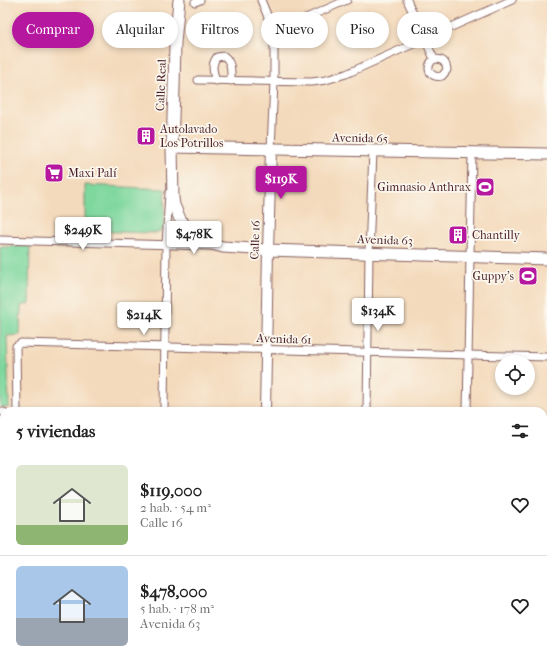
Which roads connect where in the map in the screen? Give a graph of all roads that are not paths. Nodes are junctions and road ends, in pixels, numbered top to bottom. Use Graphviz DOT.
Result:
graph roads {
  1 [pos="179,0"];
  2 [pos="261,0"];
  3 [pos="347,0"];
  4 [pos="407,0"];
  5 [pos="512,0"];
  6 [pos="266,12"];
  7 [pos="320,12"];
  8 [pos="412,12"];
  9 [pos="452,27"];
  10 [pos="274,48"];
  11 [pos="404,48"];
  12 [pos="428,48"];
  13 [pos="434,59"];
  14 [pos="198,80"];
  15 [pos="216,81"];
  16 [pos="232,81"];
  17 [pos="274,82"];
  18 [pos="172,147"];
  19 [pos="272,149"];
  20 [pos="373,151"];
  21 [pos="472,153"];
  22 [pos="547,154"];
  23 [pos="0,240"];
  24 [pos="166,245"];
  25 [pos="223,246"];
  26 [pos="268,250"];
  27 [pos="369,253"];
  28 [pos="469,256"];
  29 [pos="547,259"];
  30 [pos="165,346"];
  31 [pos="266,349"];
  32 [pos="368,352"];
  33 [pos="468,355"];
  34 [pos="547,357"];
  35 [pos="17,407"];
  36 [pos="164,407"];
  37 [pos="265,407"];
  38 [pos="367,407"];
  39 [pos="467,407"];
  1 -- 18 [label="main road, Calle Real"];
  2 -- 6 [label="street, Calle 16"];
  3 -- 7 [label="street"];
  4 -- 8 [label="street"];
  5 -- 9 [label="street"];
  10 -- 17 [label="street, Calle 16"];
  11 -- 17 [label="street"];
  12 -- 13 [label="street"];
  14 -- 15 [label="street"];
  15 -- 16 [label="street"];
  15 -- 16 [label="street"];
  16 -- 17 [label="street"];
  17 -- 19 [label="street, Calle 16"];
  18 -- 19 [label="main road, Avenida 65"];
  18 -- 24 [label="street"];
  18 -- 25 [label="main road, Avenida 63"];
  19 -- 20 [label="main road, Avenida 65"];
  19 -- 26 [label="street, Calle 16"];
  20 -- 21 [label="main road, Avenida 65"];
  20 -- 27 [label="street"];
  21 -- 22 [label="main road, Avenida 65"];
  21 -- 28 [label="street"];
  23 -- 24 [label="street, Avenida 63"];
  24 -- 25 [label="street, Avenida 63"];
  24 -- 30 [label="street"];
  25 -- 26 [label="main road, Avenida 63"];
  26 -- 27 [label="main road, Avenida 63"];
  26 -- 31 [label="street, Calle 16"];
  27 -- 28 [label="main road, Avenida 63"];
  27 -- 32 [label="street"];
  28 -- 29 [label="main road, Avenida 63"];
  28 -- 33 [label="street"];
  30 -- 31 [label="street, Avenida 61"];
  30 -- 35 [label="street, Avenida 61"];
  30 -- 36 [label="street"];
  31 -- 32 [label="street, Avenida 61"];
  31 -- 37 [label="street, Calle 16"];
  32 -- 33 [label="street, Avenida 61"];
  32 -- 38 [label="street"];
  33 -- 34 [label="street, Avenida 61"];
  33 -- 39 [label="street"];
}
